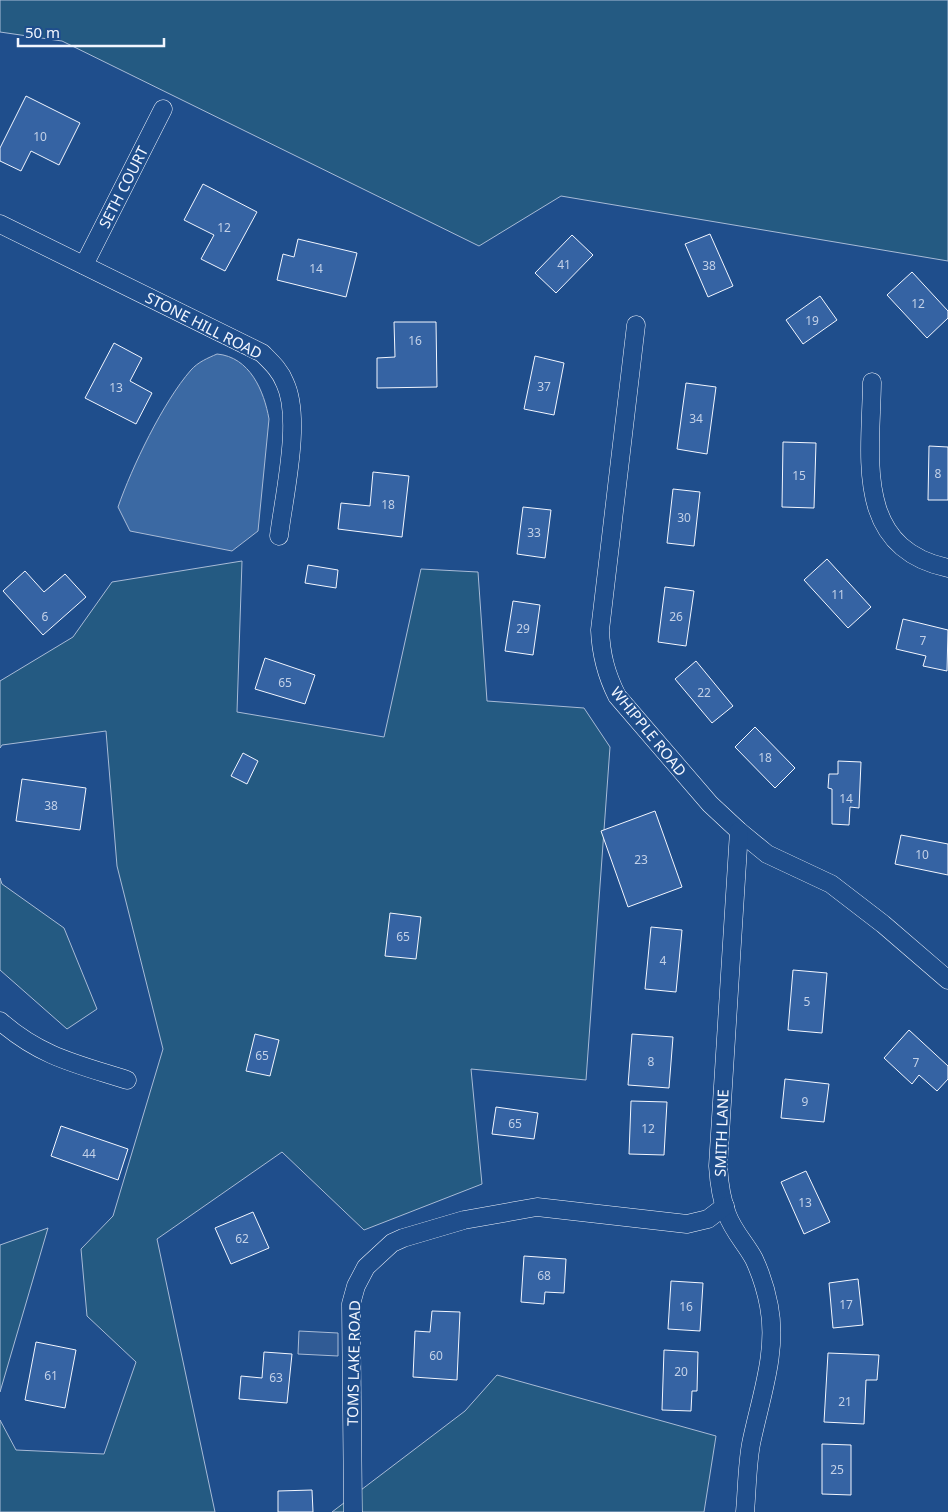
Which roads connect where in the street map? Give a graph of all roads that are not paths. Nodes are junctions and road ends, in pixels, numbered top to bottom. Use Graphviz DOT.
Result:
graph roads {
  1 [pos="162,109"];
  2 [pos="0,224"];
  3 [pos="84,265"];
  4 [pos="636,325"];
  5 [pos="872,382"];
  6 [pos="279,536"];
  7 [pos="948,568"];
  8 [pos="739,831"];
  9 [pos="948,980"];
  10 [pos="0,1021"];
  11 [pos="127,1080"];
  12 [pos="725,1206"];
  13 [pos="353,1512"];
  14 [pos="745,1512"];
  1 -- 3 [label="street, SETH COURT"];
  2 -- 3 [label="street, STONE HILL ROAD"];
  3 -- 6 [label="street, STONE HILL ROAD"];
  4 -- 8 [label="street, WHIPPLE ROAD"];
  5 -- 7 [label="street"];
  8 -- 9 [label="street, WHIPPLE ROAD"];
  8 -- 12 [label="street, SMITH LANE"];
  10 -- 11 [label="street"];
  12 -- 13 [label="street, TOMS LAKE ROAD"];
  12 -- 14 [label="street, SMITH LANE"];
}
